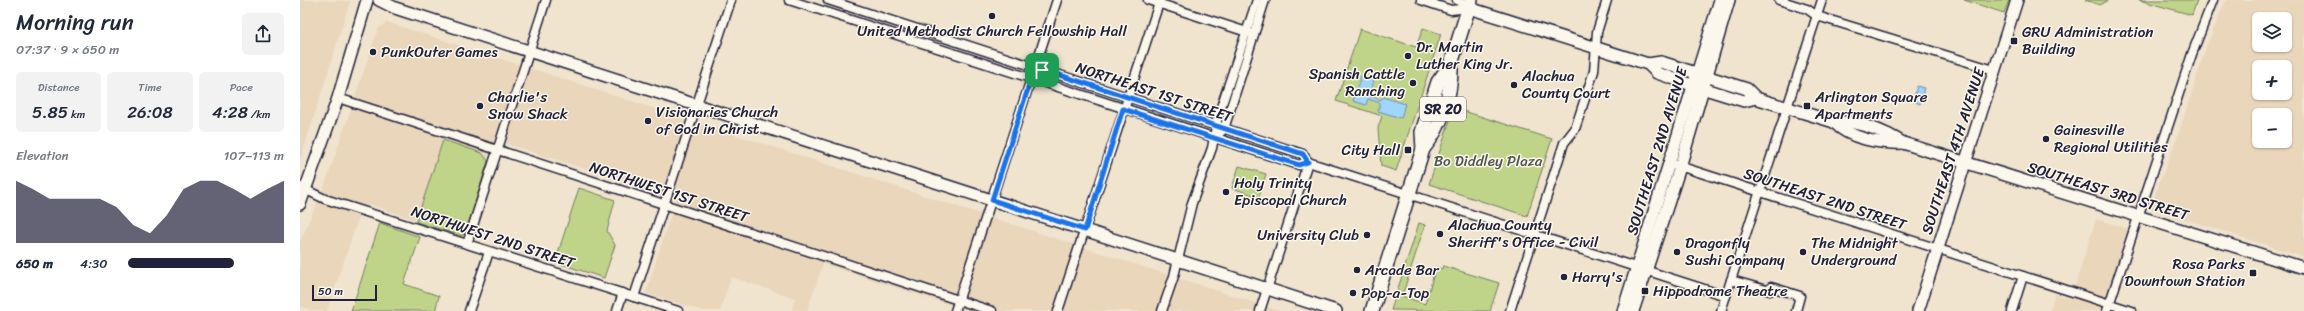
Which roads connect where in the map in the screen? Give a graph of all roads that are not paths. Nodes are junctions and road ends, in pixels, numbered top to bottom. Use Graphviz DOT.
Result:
graph roads {
  1 [pos="367,0"];
  2 [pos="379,0"];
  3 [pos="546,0"];
  4 [pos="731,0"];
  5 [pos="789,0"];
  6 [pos="1057,0"];
  7 [pos="1148,0"];
  8 [pos="1256,0"];
  9 [pos="1265,0"];
  10 [pos="1421,0"];
  11 [pos="1456,0"];
  12 [pos="1607,0"];
  13 [pos="1720,0"];
  14 [pos="1730,0"];
  15 [pos="1779,0"];
  16 [pos="1822,0"];
  17 [pos="2017,0"];
  18 [pos="2213,0"];
  19 [pos="831,1"];
  20 [pos="1159,2"];
  21 [pos="1470,4"];
  22 [pos="830,13"];
  23 [pos="1817,16"];
  24 [pos="1718,22"];
  25 [pos="1246,32"];
  26 [pos="1254,35"];
  27 [pos="955,41"];
  28 [pos="1597,47"];
  29 [pos="530,51"];
  30 [pos="951,52"];
  31 [pos="1648,64"];
  32 [pos="1035,67"];
  33 [pos="1994,70"];
  34 [pos="1702,75"];
  35 [pos="1031,79"];
  36 [pos="1698,87"];
  37 [pos="338,98"];
  38 [pos="1127,98"];
  39 [pos="1756,98"];
  40 [pos="696,104"];
  41 [pos="1787,107"];
  42 [pos="1123,109"];
  43 [pos="1215,126"];
  44 [pos="1224,129"];
  45 [pos="1215,137"];
  46 [pos="498,150"];
  47 [pos="1308,162"];
  48 [pos="1965,162"];
  49 [pos="1675,165"];
  50 [pos="303,188"];
  51 [pos="1760,193"];
  52 [pos="1409,195"];
  53 [pos="992,200"];
  54 [pos="300,204"];
  55 [pos="665,205"];
  56 [pos="2138,216"];
  57 [pos="1085,230"];
  58 [pos="1534,236"];
  59 [pos="467,244"];
  60 [pos="1938,249"];
  61 [pos="489,252"];
  62 [pos="1178,260"];
  63 [pos="2304,268"];
  64 [pos="1642,270"];
  65 [pos="2023,276"];
  66 [pos="1732,280"];
  67 [pos="1267,288"];
  68 [pos="623,294"];
  69 [pos="1726,296"];
  70 [pos="634,297"];
  71 [pos="959,300"];
  72 [pos="2108,308"];
  73 [pos="469,311"];
  74 [pos="617,311"];
  75 [pos="678,311"];
  76 [pos="955,311"];
  77 [pos="992,311"];
  78 [pos="1058,311"];
  79 [pos="1162,311"];
  80 [pos="1260,311"];
  81 [pos="1336,311"];
  82 [pos="1372,311"];
  83 [pos="1510,311"];
  84 [pos="1623,311"];
  85 [pos="1633,311"];
  86 [pos="1721,311"];
  87 [pos="1796,311"];
  88 [pos="1918,311"];
  89 [pos="2012,311"];
  90 [pos="2132,311"];
  1 -- 37 [label="street"];
  2 -- 29 [label="street"];
  3 -- 29 [label="street"];
  4 -- 40 [label="street"];
  5 -- 22 [label="street, NORTHEAST 1ST STREET"];
  6 -- 32 [label="street"];
  7 -- 20 [label="street"];
  8 -- 25 [label="street"];
  9 -- 26 [label="street"];
  10 -- 21 [label="street"];
  11 -- 21 [label="street"];
  12 -- 28 [label="street"];
  13 -- 24 [label="street, SOUTHEAST 2ND AVENUE"];
  14 -- 24 [label="street, SOUTHEAST 2ND AVENUE"];
  15 -- 23 [label="street"];
  16 -- 23 [label="street"];
  17 -- 33 [label="street, SOUTHEAST 4TH AVENUE"];
  18 -- 56 [label="street"];
  19 -- 22 [label="street"];
  19 -- 27 [label="street, NORTHEAST 1ST STREET"];
  20 -- 25 [label="street"];
  20 -- 38 [label="street"];
  21 -- 28 [label="street, SOUTHEAST 3RD STREET"];
  21 -- 52 [label="main road, SR 20"];
  22 -- 30 [label="street, NORTHEAST 1ST STREET"];
  23 -- 33 [label="street"];
  23 -- 41 [label="street"];
  24 -- 34 [label="street, SOUTHEAST 2ND AVENUE"];
  25 -- 26 [label="street"];
  25 -- 43 [label="street"];
  26 -- 44 [label="street"];
  27 -- 30 [label="street"];
  27 -- 32 [label="street, NORTHEAST 1ST STREET"];
  28 -- 31 [label="street, SOUTHEAST 3RD STREET"];
  28 -- 58 [label="street"];
  29 -- 40 [label="street"];
  29 -- 46 [label="street"];
  30 -- 35 [label="street, NORTHEAST 1ST STREET"];
  31 -- 34 [label="street, SOUTHEAST 3RD STREET"];
  31 -- 36 [label="street, SOUTHEAST 3RD STREET"];
  32 -- 35 [label="street"];
  32 -- 38 [label="street, NORTHEAST 1ST STREET"];
  33 -- 48 [label="street, SOUTHEAST 4TH AVENUE"];
  34 -- 36 [label="street, SOUTHEAST 2ND AVENUE"];
  34 -- 39 [label="street, SOUTHEAST 3RD STREET"];
  35 -- 42 [label="street, NORTHEAST 1ST STREET"];
  35 -- 53 [label="street"];
  36 -- 39 [label="street, SOUTHEAST 3RD STREET"];
  36 -- 49 [label="street, SOUTHEAST 2ND AVENUE"];
  37 -- 46 [label="street, NORTHWEST 1ST STREET"];
  37 -- 50 [label="street"];
  38 -- 42 [label="street"];
  38 -- 43 [label="street, NORTHEAST 1ST STREET"];
  39 -- 41 [label="street, SOUTHEAST 3RD STREET"];
  40 -- 53 [label="street"];
  40 -- 55 [label="street"];
  41 -- 48 [label="street, SOUTHEAST 3RD STREET"];
  41 -- 51 [label="street"];
  42 -- 45 [label="street, NORTHEAST 1ST STREET"];
  42 -- 57 [label="street"];
  43 -- 44 [label="street, NORTHEAST 1ST STREET"];
  43 -- 45 [label="street"];
  44 -- 45 [label="street"];
  44 -- 47 [label="street, NORTHEAST 1ST STREET"];
  45 -- 47 [label="street, NORTHEAST 1ST STREET"];
  45 -- 62 [label="street"];
  46 -- 55 [label="street, NORTHWEST 1ST STREET"];
  46 -- 59 [label="street"];
  47 -- 52 [label="street, NORTHEAST 1ST STREET"];
  47 -- 67 [label="street"];
  48 -- 56 [label="street, SOUTHEAST 3RD STREET"];
  48 -- 60 [label="street, SOUTHEAST 4TH AVENUE"];
  49 -- 51 [label="street, SOUTHEAST 2ND STREET"];
  49 -- 64 [label="street, SOUTHEAST 2ND AVENUE"];
  50 -- 54 [label="street"];
  50 -- 59 [label="street, NORTHWEST 2ND STREET"];
  51 -- 60 [label="street, SOUTHEAST 2ND STREET"];
  51 -- 66 [label="street"];
  52 -- 58 [label="street, NORTHEAST 1ST STREET"];
  52 -- 82 [label="main road, SR 20"];
  53 -- 57 [label="street"];
  53 -- 71 [label="street"];
  55 -- 70 [label="street"];
  55 -- 71 [label="street, NORTHWEST 1ST STREET"];
  56 -- 63 [label="street, SOUTHEAST 3RD STREET"];
  56 -- 72 [label="street"];
  57 -- 62 [label="street"];
  57 -- 78 [label="street"];
  58 -- 64 [label="street, NORTHEAST 1ST STREET"];
  58 -- 83 [label="street"];
  59 -- 61 [label="street, NORTHWEST 2ND STREET"];
  60 -- 65 [label="street, SOUTHEAST 2ND STREET"];
  60 -- 88 [label="street, SOUTHEAST 4TH AVENUE"];
  61 -- 68 [label="street, NORTHWEST 2ND STREET"];
  61 -- 73 [label="street"];
  62 -- 67 [label="street"];
  62 -- 79 [label="street"];
  64 -- 69 [label="street, NORTHEAST 1ST STREET"];
  64 -- 84 [label="street"];
  64 -- 85 [label="street"];
  65 -- 72 [label="street, SOUTHEAST 2ND STREET"];
  65 -- 89 [label="street"];
  66 -- 69 [label="street"];
  66 -- 87 [label="street"];
  67 -- 80 [label="street"];
  67 -- 81 [label="street"];
  68 -- 70 [label="street, NORTHWEST 2ND STREET"];
  68 -- 74 [label="street"];
  69 -- 86 [label="street"];
  70 -- 75 [label="street, NORTHWEST 2ND STREET"];
  71 -- 76 [label="street"];
  71 -- 77 [label="street, NORTHWEST 1ST STREET"];
  72 -- 90 [label="street, SOUTHEAST 2ND STREET"];
}
